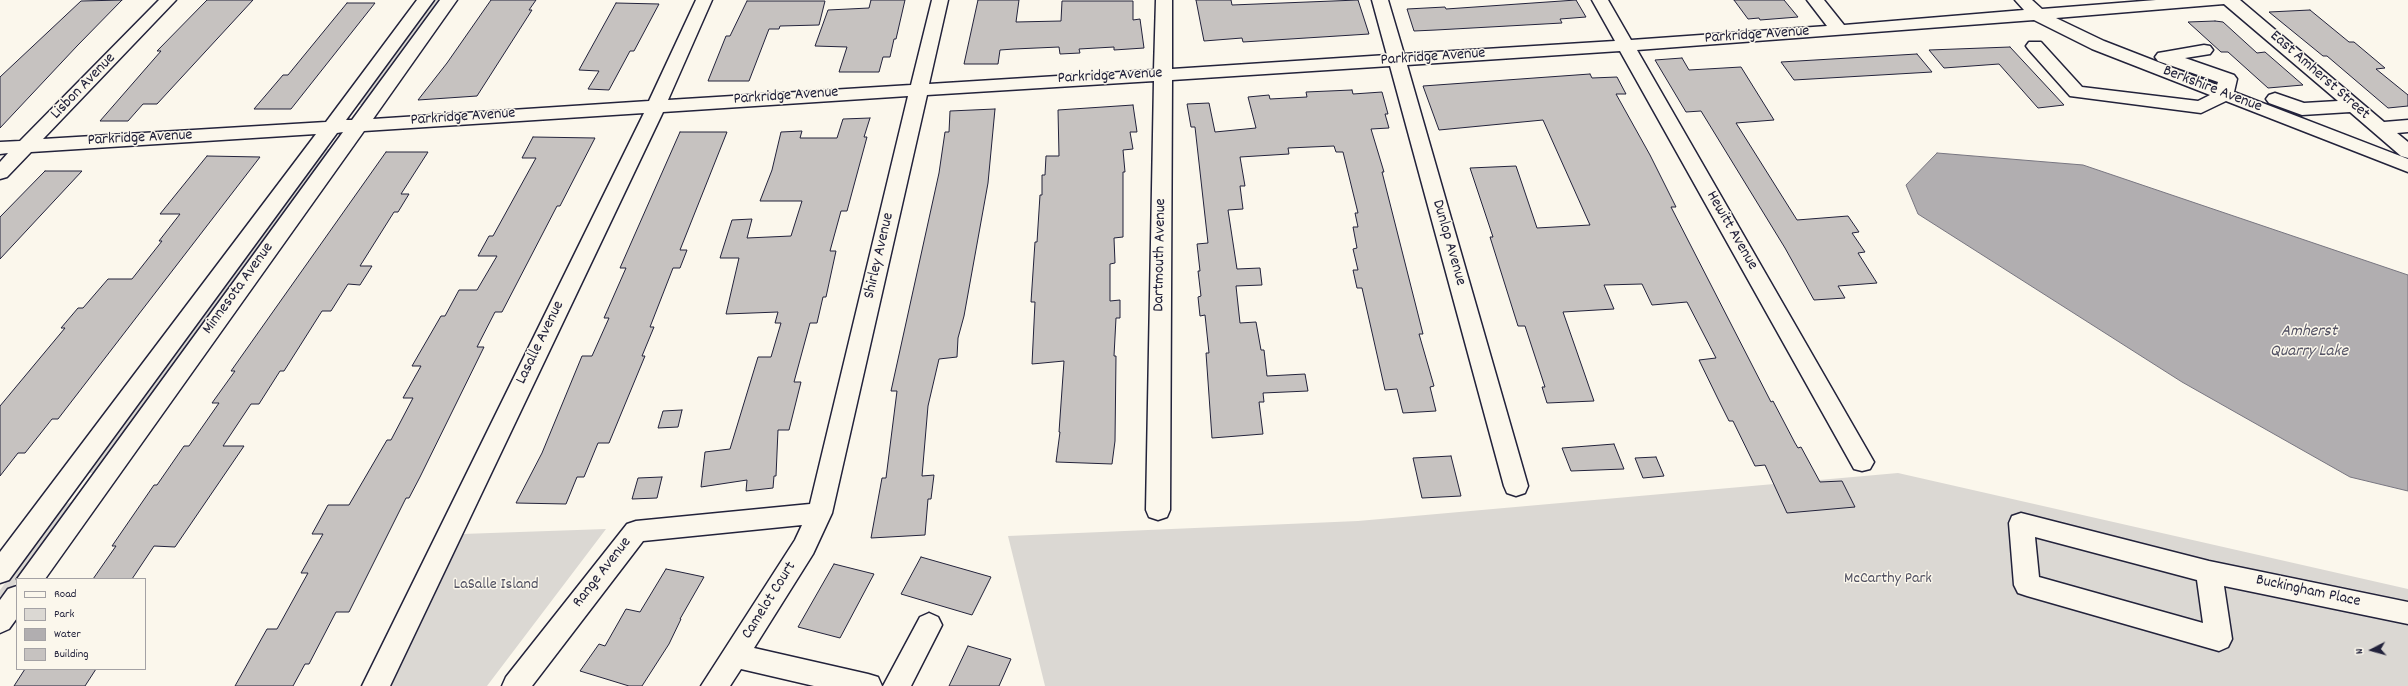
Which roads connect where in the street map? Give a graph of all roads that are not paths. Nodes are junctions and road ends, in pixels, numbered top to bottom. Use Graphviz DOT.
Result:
graph roads {
  1 [pos="168,0"];
  2 [pos="426,0"];
  3 [pos="449,0"];
  4 [pos="704,0"];
  5 [pos="940,0"];
  6 [pos="1164,0"];
  7 [pos="1380,0"];
  8 [pos="1600,0"];
  9 [pos="1816,0"];
  10 [pos="2024,0"];
  11 [pos="2219,0"];
  12 [pos="2230,0"];
  13 [pos="2039,16"];
  14 [pos="1840,31"];
  15 [pos="1626,45"];
  16 [pos="2035,46"];
  17 [pos="2204,50"];
  18 [pos="1396,60"];
  19 [pos="1163,74"];
  20 [pos="919,89"];
  21 [pos="2226,89"];
  22 [pos="656,105"];
  23 [pos="2354,106"];
  24 [pos="2300,116"];
  25 [pos="358,126"];
  26 [pos="2408,126"];
  27 [pos="329,128"];
  28 [pos="2380,128"];
  29 [pos="27,146"];
  30 [pos="0,148"];
  31 [pos="2408,152"];
  32 [pos="2408,166"];
  33 [pos="0,173"];
  34 [pos="1862,462"];
  35 [pos="97,486"];
  36 [pos="1516,486"];
  37 [pos="62,487"];
  38 [pos="1158,510"];
  39 [pos="820,513"];
  40 [pos="0,572"];
  41 [pos="2209,572"];
  42 [pos="31,578"];
  43 [pos="16,598"];
  44 [pos="2408,613"];
  45 [pos="0,620"];
  46 [pos="929,625"];
  47 [pos="736,656"];
  48 [pos="376,686"];
  49 [pos="516,686"];
  50 [pos="715,686"];
  51 [pos="868,686"];
  52 [pos="897,686"];
  1 -- 29 [label="street, Lisbon Avenue"];
  2 -- 27 [label="street, Minnesota Avenue"];
  3 -- 25 [label="street, Minnesota Avenue"];
  4 -- 22 [label="street, Lasalle Avenue"];
  5 -- 20 [label="street, Shirley Avenue"];
  6 -- 19 [label="street, Dartmouth Avenue"];
  7 -- 18 [label="street, Dunlop Avenue"];
  8 -- 15 [label="street, Hewitt Avenue"];
  9 -- 14 [label="street"];
  10 -- 13 [label="street, Berkshire Avenue"];
  11 -- 13 [label="street, Parkridge Avenue"];
  12 -- 23 [label="street, East Amherst Street"];
  13 -- 14 [label="street, Parkridge Avenue"];
  13 -- 21 [label="street, Berkshire Avenue"];
  14 -- 15 [label="street, Parkridge Avenue"];
  15 -- 18 [label="street, Parkridge Avenue"];
  15 -- 34 [label="street, Hewitt Avenue"];
  16 -- 21 [label="street"];
  17 -- 21 [label="street"];
  18 -- 19 [label="street, Parkridge Avenue"];
  18 -- 36 [label="street, Dunlop Avenue"];
  19 -- 20 [label="street, Parkridge Avenue"];
  19 -- 38 [label="street, Dartmouth Avenue"];
  20 -- 22 [label="street, Parkridge Avenue"];
  20 -- 39 [label="street, Shirley Avenue"];
  21 -- 24 [label="street"];
  22 -- 25 [label="street, Parkridge Avenue"];
  22 -- 48 [label="street, Lasalle Avenue"];
  23 -- 24 [label="street"];
  23 -- 28 [label="street, East Amherst Street"];
  24 -- 32 [label="street"];
  25 -- 27 [label="street, Parkridge Avenue"];
  25 -- 35 [label="street, Minnesota Avenue"];
  26 -- 28 [label="street"];
  27 -- 29 [label="street, Parkridge Avenue"];
  27 -- 37 [label="street, Minnesota Avenue"];
  28 -- 31 [label="street, East Amherst Street"];
  29 -- 30 [label="street, Parkridge Avenue"];
  29 -- 33 [label="street, Lisbon Avenue"];
  35 -- 37 [label="street"];
  35 -- 42 [label="street, Minnesota Avenue"];
  37 -- 40 [label="street, Minnesota Avenue"];
  39 -- 47 [label="street, Camelot Court"];
  39 -- 49 [label="street, Range Avenue"];
  41 -- 41 [label="street, Buckingham Place"];
  41 -- 44 [label="street, Buckingham Place"];
  43 -- 45 [label="street"];
  46 -- 52 [label="street"];
  47 -- 50 [label="street, Camelot Court"];
  47 -- 51 [label="street"];
}
